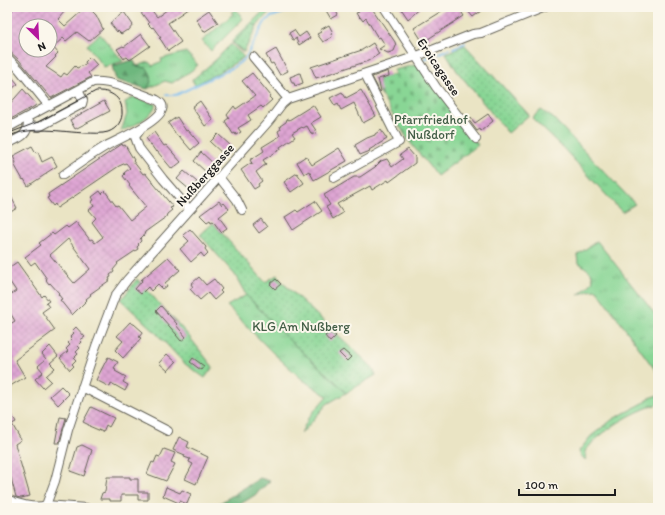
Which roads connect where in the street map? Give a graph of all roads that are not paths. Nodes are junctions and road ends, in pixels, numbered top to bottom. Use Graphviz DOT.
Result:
graph roads {
  1 [pos="384,7"];
  2 [pos="546,7"];
  3 [pos="417,56"];
  4 [pos="7,57"];
  5 [pos="253,57"];
  6 [pos="365,74"];
  7 [pos="78,90"];
  8 [pos="288,100"];
  9 [pos="49,106"];
  10 [pos="29,117"];
  11 [pos="28,126"];
  12 [pos="7,128"];
  13 [pos="140,130"];
  14 [pos="476,139"];
  15 [pos="7,144"];
  16 [pos="63,175"];
  17 [pos="219,177"];
  18 [pos="334,178"];
  19 [pos="189,210"];
  20 [pos="242,210"];
  21 [pos="82,387"];
  22 [pos="168,431"];
  23 [pos="7,499"];
  24 [pos="46,505"];
  25 [pos="86,508"];
  1 -- 3 [label="street, Eroicagasse"];
  2 -- 3 [label="street, Nußberggasse"];
  3 -- 6 [label="street, Nußberggasse"];
  3 -- 14 [label="street, Eroicagasse"];
  4 -- 9 [label="street"];
  5 -- 8 [label="street"];
  6 -- 8 [label="street, Nußberggasse"];
  6 -- 18 [label="street"];
  7 -- 9 [label="street"];
  7 -- 11 [label="street"];
  7 -- 13 [label="street"];
  8 -- 17 [label="street, Nußberggasse"];
  9 -- 10 [label="street"];
  10 -- 11 [label="street"];
  10 -- 12 [label="street"];
  11 -- 15 [label="street"];
  13 -- 16 [label="street"];
  13 -- 19 [label="street"];
  17 -- 19 [label="street, Nußberggasse"];
  17 -- 20 [label="street"];
  19 -- 21 [label="street, Nußberggasse"];
  21 -- 22 [label="street"];
  21 -- 24 [label="street, Nußberggasse"];
  23 -- 24 [label="street"];
  24 -- 25 [label="street"];
}
